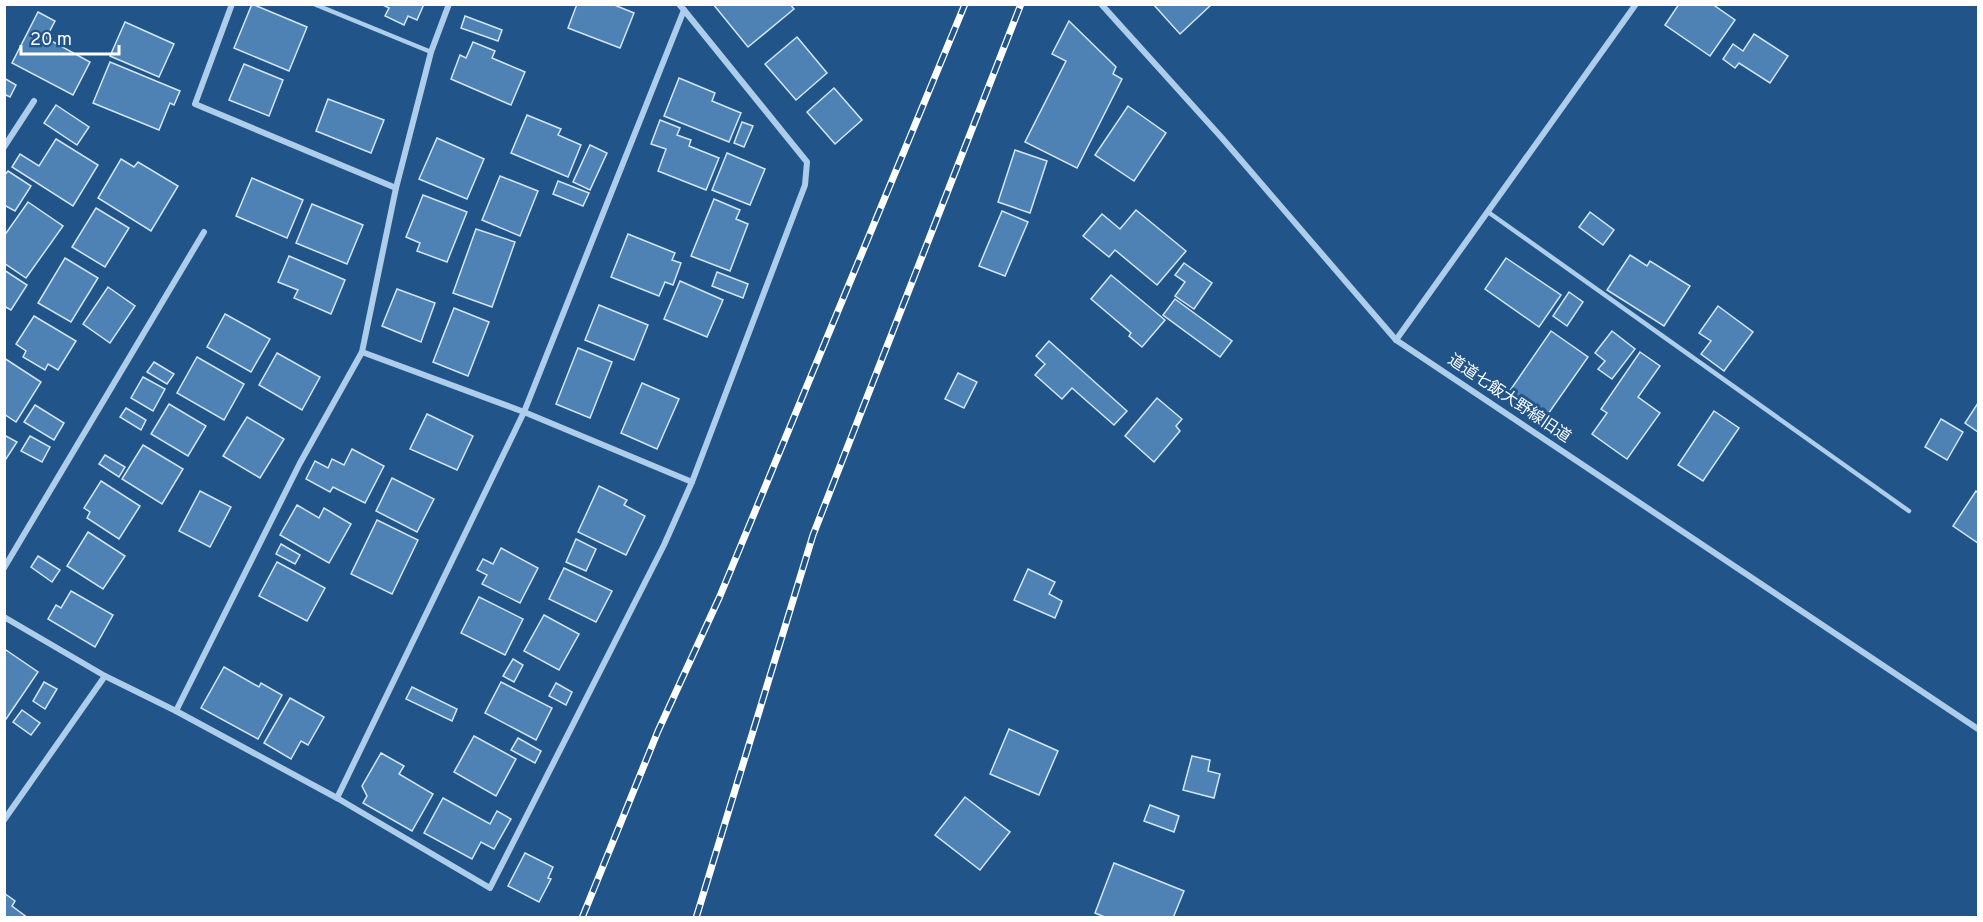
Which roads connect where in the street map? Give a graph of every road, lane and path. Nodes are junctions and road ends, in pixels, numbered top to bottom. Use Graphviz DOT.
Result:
graph roads {
  1 [pos="232,4"];
  2 [pos="314,4"];
  3 [pos="449,4"];
  4 [pos="1101,4"];
  5 [pos="1636,4"];
  6 [pos="681,7"];
  7 [pos="431,52"];
  8 [pos="34,101"];
  9 [pos="4,147"];
  10 [pos="396,188"];
  11 [pos="1488,212"];
  12 [pos="204,232"];
  13 [pos="1396,340"];
  14 [pos="362,352"];
  15 [pos="524,412"];
  16 [pos="692,482"];
  17 [pos="1909,510"];
  18 [pos="4,568"];
  19 [pos="4,617"];
  20 [pos="105,676"];
  21 [pos="176,711"];
  22 [pos="1978,729"];
  23 [pos="337,798"];
  24 [pos="4,820"];
  1 -- 10 [label="street"];
  2 -- 7 [label="lane"];
  3 -- 7 [label="street"];
  4 -- 13 [label="street, 道道七飯大野線旧道"];
  5 -- 11 [label="street"];
  6 -- 15 [label="street"];
  6 -- 16 [label="street"];
  7 -- 10 [label="street"];
  8 -- 9 [label="street"];
  10 -- 14 [label="street"];
  11 -- 13 [label="street"];
  11 -- 17 [label="lane"];
  12 -- 18 [label="street"];
  13 -- 22 [label="street, 道道七飯大野線旧道"];
  14 -- 15 [label="street"];
  14 -- 21 [label="street"];
  15 -- 16 [label="street"];
  15 -- 23 [label="street"];
  16 -- 23 [label="street"];
  19 -- 20 [label="street"];
  20 -- 21 [label="street"];
  20 -- 24 [label="street"];
  21 -- 23 [label="street"];
}
